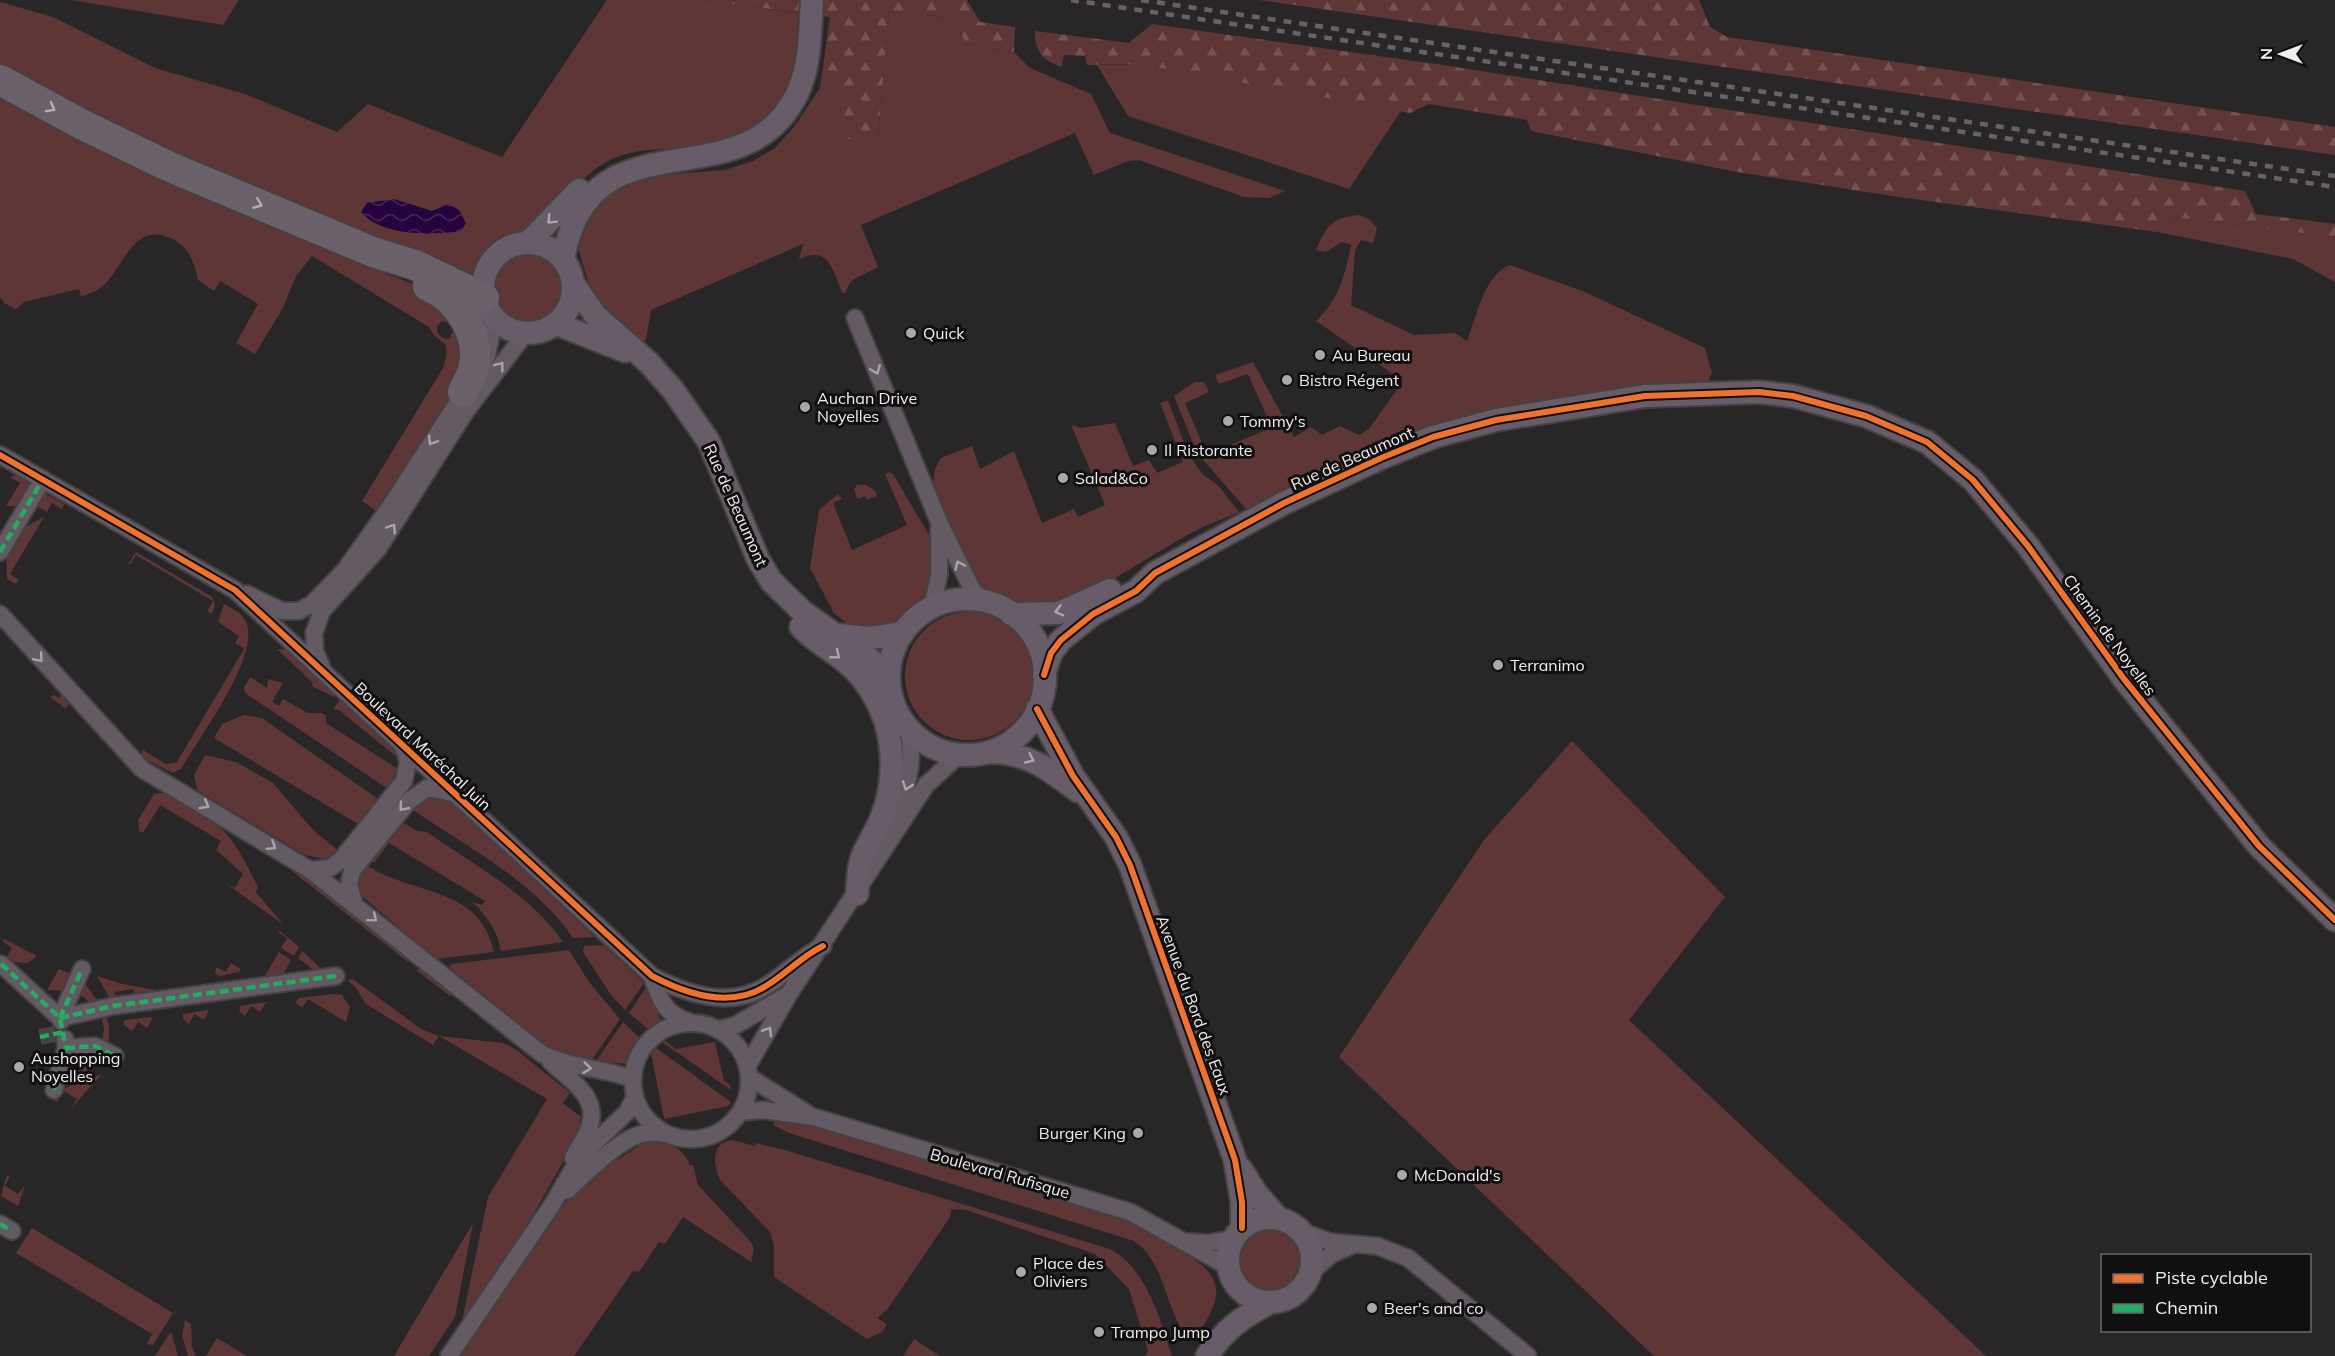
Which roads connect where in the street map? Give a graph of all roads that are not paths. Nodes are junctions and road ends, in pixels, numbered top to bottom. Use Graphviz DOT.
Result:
graph roads {
  1 [pos="812,0"];
  2 [pos="0,80"];
  3 [pos="679,158"];
  4 [pos="528,243"];
  5 [pos="373,252"];
  6 [pos="563,260"];
  7 [pos="573,283"];
  8 [pos="489,309"];
  9 [pos="855,318"];
  10 [pos="557,324"];
  11 [pos="525,334"];
  12 [pos="648,362"];
  13 [pos="463,392"];
  14 [pos="1835,406"];
  15 [pos="0,455"];
  16 [pos="43,479"];
  17 [pos="939,522"];
  18 [pos="0,552"];
  19 [pos="1155,573"];
  20 [pos="771,581"];
  21 [pos="235,590"];
  22 [pos="986,602"];
  23 [pos="932,608"];
  24 [pos="0,614"];
  25 [pos="1011,614"];
  26 [pos="903,633"];
  27 [pos="836,634"];
  28 [pos="323,672"];
  29 [pos="1044,675"];
  30 [pos="889,682"];
  31 [pos="1037,709"];
  32 [pos="908,729"];
  33 [pos="403,746"];
  34 [pos="989,752"];
  35 [pos="959,755"];
  36 [pos="453,794"];
  37 [pos="1091,801"];
  38 [pos="884,851"];
  39 [pos="310,870"];
  40 [pos="857,894"];
  41 [pos="354,903"];
  42 [pos="2335,920"];
  43 [pos="823,946"];
  44 [pos="1,964"];
  45 [pos="82,969"];
  46 [pos="652,975"];
  47 [pos="336,976"];
  48 [pos="789,994"];
  49 [pos="60,1020"];
  50 [pos="693,1023"];
  51 [pos="718,1030"];
  52 [pos="542,1054"];
  53 [pos="115,1056"];
  54 [pos="748,1072"];
  55 [pos="633,1079"];
  56 [pos="54,1090"];
  57 [pos="635,1097"];
  58 [pos="740,1112"];
  59 [pos="814,1117"];
  60 [pos="666,1134"];
  61 [pos="1235,1160"];
  62 [pos="552,1205"];
  63 [pos="1279,1219"];
  64 [pos="1301,1231"];
  65 [pos="1238,1233"];
  66 [pos="1181,1241"];
  67 [pos="1353,1244"];
  68 [pos="1310,1273"];
  69 [pos="1231,1274"];
  70 [pos="1271,1302"];
  71 [pos="1220,1337"];
  72 [pos="449,1356"];
  73 [pos="1207,1356"];
  74 [pos="1528,1356"];
  1 -- 3 [label="street"];
  2 -- 5 [label="highway, one-way"];
  3 -- 4 [label="street, one-way"];
  3 -- 6 [label="street"];
  4 -- 6 [label="street"];
  4 -- 8 [label="street"];
  5 -- 8 [label="highway"];
  5 -- 13 [label="highway"];
  6 -- 7 [label="street"];
  7 -- 10 [label="street"];
  7 -- 12 [label="street, Rue de Beaumont"];
  8 -- 11 [label="street"];
  8 -- 13 [label="street"];
  9 -- 17 [label="street, one-way"];
  10 -- 11 [label="street"];
  10 -- 12 [label="street, Rue de Beaumont"];
  28 -- 11 [label="street, one-way"];
  12 -- 20 [label="street, Rue de Beaumont"];
  13 -- 21 [label="street, one-way"];
  14 -- 19 [label="street, Rue de Beaumont"];
  14 -- 42 [label="street, Chemin de Noyelles"];
  15 -- 16 [label="street, Boulevard Maréchal Juin"];
  16 -- 18 [label="street"];
  16 -- 21 [label="street, Boulevard Maréchal Juin"];
  22 -- 17 [label="street, one-way"];
  17 -- 23 [label="street"];
  19 -- 25 [label="street, Rue de Beaumont, one-way"];
  19 -- 29 [label="street, Rue de Beaumont"];
  20 -- 27 [label="street, Rue de Beaumont"];
  20 -- 40 [label="street, one-way"];
  21 -- 28 [label="street, Boulevard Maréchal Juin"];
  22 -- 23 [label="street"];
  22 -- 25 [label="street"];
  23 -- 26 [label="street"];
  24 -- 39 [label="street, one-way"];
  25 -- 29 [label="street"];
  26 -- 27 [label="street, Rue de Beaumont"];
  26 -- 30 [label="street"];
  27 -- 30 [label="street, Rue de Beaumont"];
  28 -- 33 [label="street, Boulevard Maréchal Juin"];
  29 -- 31 [label="street"];
  30 -- 32 [label="street"];
  31 -- 34 [label="street"];
  31 -- 37 [label="street, Avenue du Bord des Eaux"];
  32 -- 35 [label="street"];
  32 -- 38 [label="street, one-way"];
  33 -- 36 [label="street, Boulevard Maréchal Juin"];
  33 -- 39 [label="street"];
  34 -- 35 [label="street"];
  34 -- 37 [label="street, Avenue du Bord des Eaux, one-way"];
  35 -- 38 [label="street"];
  36 -- 41 [label="street, one-way"];
  36 -- 46 [label="street, Boulevard Maréchal Juin"];
  37 -- 61 [label="street, Avenue du Bord des Eaux"];
  38 -- 40 [label="street"];
  39 -- 41 [label="street"];
  40 -- 43 [label="street"];
  41 -- 52 [label="street, one-way"];
  43 -- 46 [label="street, Boulevard Maréchal Juin"];
  43 -- 48 [label="street"];
  44 -- 49 [label="street"];
  45 -- 49 [label="street"];
  46 -- 50 [label="street, Boulevard Maréchal Juin"];
  47 -- 49 [label="street"];
  48 -- 51 [label="street"];
  54 -- 48 [label="street, one-way"];
  50 -- 51 [label="street"];
  50 -- 55 [label="street"];
  51 -- 54 [label="street"];
  52 -- 55 [label="street, one-way"];
  52 -- 62 [label="street"];
  53 -- 56 [label="street"];
  54 -- 58 [label="street"];
  54 -- 59 [label="street, Boulevard Rufisque"];
  55 -- 57 [label="street"];
  57 -- 60 [label="street"];
  57 -- 62 [label="street"];
  58 -- 59 [label="street, Boulevard Rufisque"];
  58 -- 60 [label="street"];
  59 -- 66 [label="street, Boulevard Rufisque"];
  60 -- 62 [label="street"];
  61 -- 63 [label="street, Avenue du Bord des Eaux"];
  61 -- 65 [label="street, Avenue du Bord des Eaux"];
  62 -- 72 [label="street"];
  63 -- 64 [label="street"];
  63 -- 65 [label="street"];
  64 -- 67 [label="street"];
  64 -- 68 [label="street"];
  65 -- 66 [label="street, Boulevard Rufisque"];
  65 -- 69 [label="street"];
  66 -- 69 [label="street, Boulevard Rufisque"];
  67 -- 68 [label="street"];
  67 -- 74 [label="street"];
  68 -- 70 [label="street"];
  69 -- 70 [label="street"];
  69 -- 71 [label="street"];
  70 -- 71 [label="street"];
  71 -- 73 [label="street"];
}
